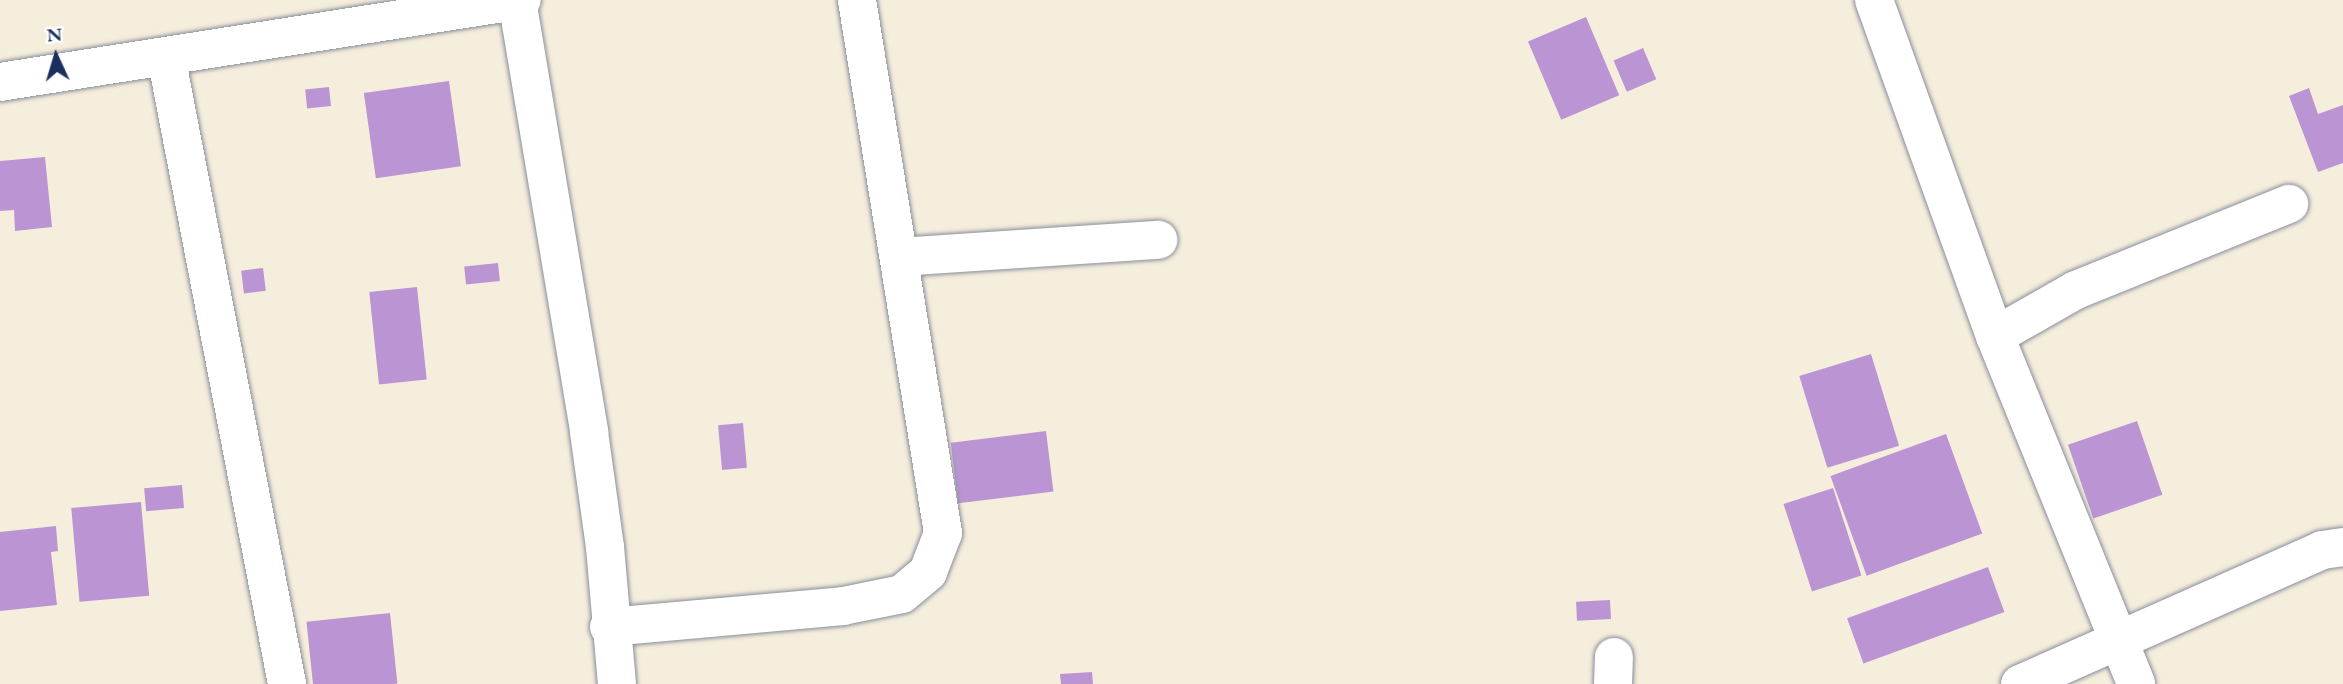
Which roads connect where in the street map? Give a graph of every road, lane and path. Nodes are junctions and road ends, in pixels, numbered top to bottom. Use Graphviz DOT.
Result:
graph roads {
  1 [pos="517,0"];
  2 [pos="522,0"];
  3 [pos="857,0"];
  4 [pos="1874,0"];
  5 [pos="166,56"];
  6 [pos="0,82"];
  7 [pos="2289,204"];
  8 [pos="1158,240"];
  9 [pos="898,257"];
  10 [pos="1995,336"];
  11 [pos="2343,547"];
  12 [pos="609,627"];
  13 [pos="2121,640"];
  14 [pos="287,684"];
  15 [pos="617,684"];
  16 [pos="2020,684"];
  17 [pos="2136,684"];
  1 -- 2 [label="street"];
  1 -- 5 [label="street"];
  1 -- 12 [label="street"];
  3 -- 9 [label="street"];
  4 -- 10 [label="street"];
  5 -- 6 [label="street"];
  5 -- 14 [label="street"];
  7 -- 10 [label="street"];
  8 -- 9 [label="street"];
  9 -- 12 [label="street"];
  10 -- 13 [label="street"];
  11 -- 13 [label="street"];
  12 -- 15 [label="street"];
  13 -- 16 [label="street"];
  13 -- 17 [label="street"];
}
